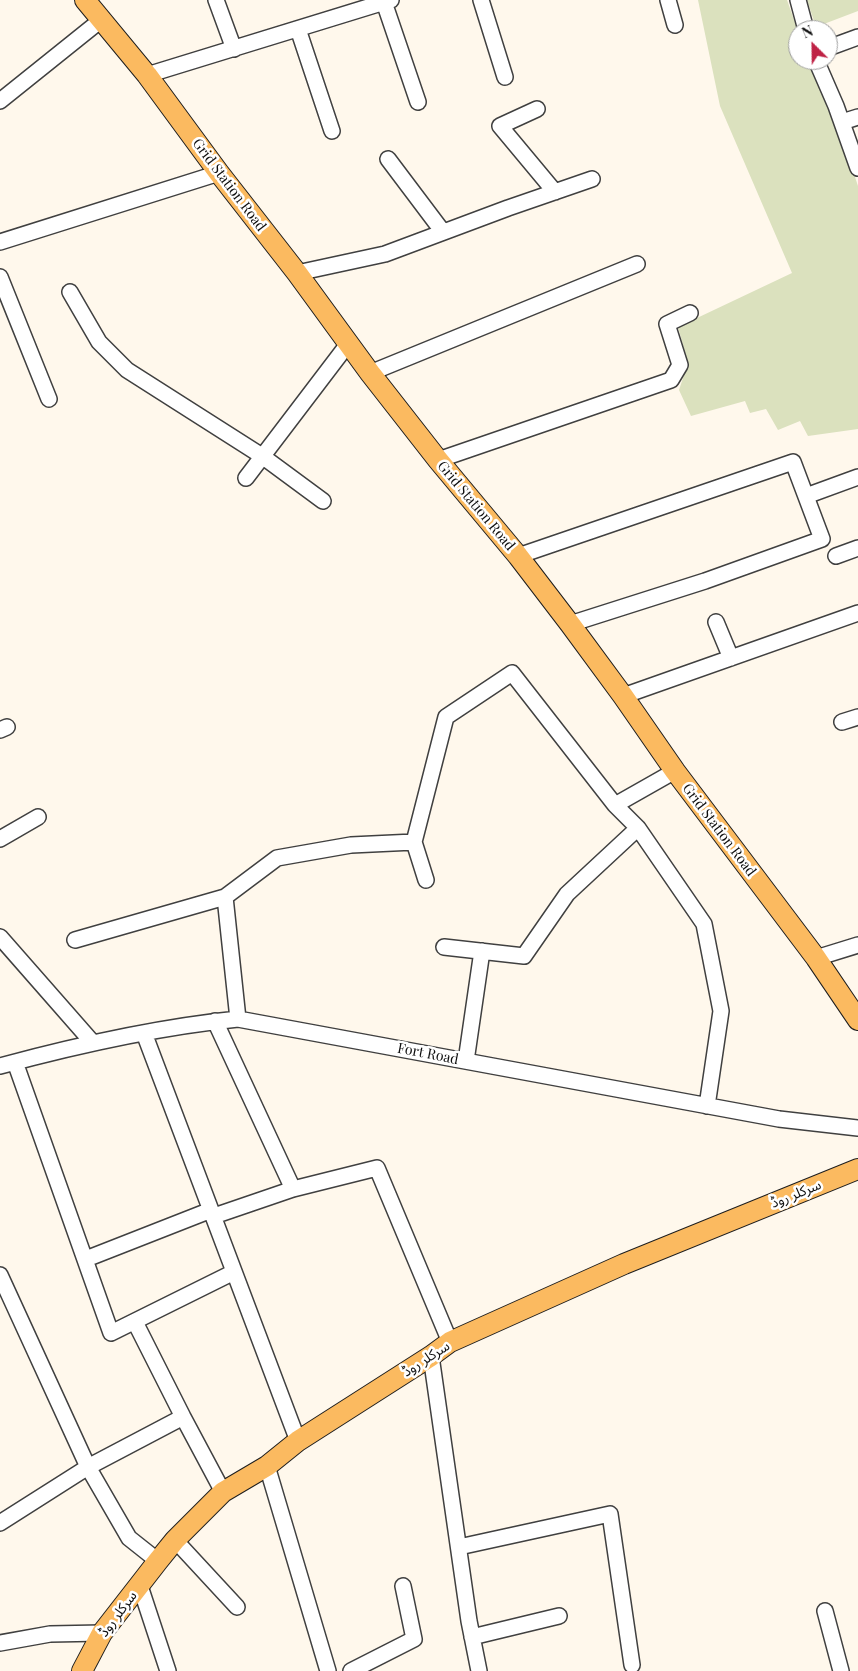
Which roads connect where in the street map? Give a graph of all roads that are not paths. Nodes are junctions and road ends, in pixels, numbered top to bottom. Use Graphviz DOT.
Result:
graph roads {
  1 [pos="85,0"];
  2 [pos="216,0"];
  3 [pos="481,0"];
  4 [pos="668,0"];
  5 [pos="798,0"];
  6 [pos="388,1"];
  7 [pos="100,20"];
  8 [pos="803,20"];
  9 [pos="675,25"];
  10 [pos="298,29"];
  11 [pos="858,37"];
  12 [pos="838,44"];
  13 [pos="234,49"];
  14 [pos="820,70"];
  15 [pos="147,75"];
  16 [pos="505,77"];
  17 [pos="0,100"];
  18 [pos="418,102"];
  19 [pos="537,110"];
  20 [pos="858,117"];
  21 [pos="842,122"];
  22 [pos="332,131"];
  23 [pos="388,159"];
  24 [pos="858,168"];
  25 [pos="219,173"];
  26 [pos="592,179"];
  27 [pos="556,192"];
  28 [pos="443,232"];
  29 [pos="0,242"];
  30 [pos="637,264"];
  31 [pos="297,273"];
  32 [pos="0,277"];
  33 [pos="70,292"];
  34 [pos="690,313"];
  35 [pos="348,344"];
  36 [pos="370,373"];
  37 [pos="49,398"];
  38 [pos="262,456"];
  39 [pos="438,460"];
  40 [pos="858,477"];
  41 [pos="246,478"];
  42 [pos="806,496"];
  43 [pos="323,501"];
  44 [pos="858,548"];
  45 [pos="518,556"];
  46 [pos="836,556"];
  47 [pos="858,613"];
  48 [pos="716,622"];
  49 [pos="570,624"];
  50 [pos="731,658"];
  51 [pos="623,696"];
  52 [pos="858,717"];
  53 [pos="842,722"];
  54 [pos="675,771"];
  55 [pos="616,805"];
  56 [pos="38,817"];
  57 [pos="638,828"];
  58 [pos="0,839"];
  59 [pos="414,842"];
  60 [pos="426,880"];
  61 [pos="225,897"];
  62 [pos="0,937"];
  63 [pos="75,940"];
  64 [pos="858,945"];
  65 [pos="444,947"];
  66 [pos="482,951"];
  67 [pos="816,958"];
  68 [pos="238,1018"];
  69 [pos="858,1020"];
  70 [pos="215,1021"];
  71 [pos="144,1033"];
  72 [pos="93,1043"];
  73 [pos="466,1061"];
  74 [pos="16,1062"];
  75 [pos="0,1066"];
  76 [pos="708,1106"];
  77 [pos="858,1128"];
  78 [pos="858,1169"];
  79 [pos="293,1189"];
  80 [pos="213,1213"];
  81 [pos="86,1259"];
  82 [pos="234,1272"];
  83 [pos="0,1274"];
  84 [pos="135,1322"];
  85 [pos="450,1342"];
  86 [pos="431,1356"];
  87 [pos="183,1417"];
  88 [pos="298,1441"];
  89 [pos="88,1466"];
  90 [pos="267,1466"];
  91 [pos="223,1492"];
  92 [pos="1,1517"];
  93 [pos="175,1540"];
  94 [pos="459,1547"];
  95 [pos="158,1560"];
  96 [pos="140,1586"];
  97 [pos="403,1586"];
  98 [pos="237,1607"];
  99 [pos="825,1611"];
  100 [pos="559,1616"];
  101 [pos="102,1633"];
  102 [pos="472,1637"];
  103 [pos="0,1643"];
  104 [pos="632,1665"];
  105 [pos="82,1671"];
  106 [pos="168,1671"];
  107 [pos="328,1671"];
  108 [pos="351,1671"];
  109 [pos="479,1671"];
  110 [pos="841,1671"];
  1 -- 7 [label="main road, Grid Station Road"];
  2 -- 13 [label="street"];
  3 -- 16 [label="street"];
  4 -- 9 [label="street"];
  5 -- 8 [label="street"];
  6 -- 10 [label="street"];
  6 -- 18 [label="street"];
  7 -- 15 [label="main road, Grid Station Road"];
  7 -- 17 [label="street"];
  10 -- 13 [label="street"];
  10 -- 22 [label="street"];
  11 -- 12 [label="street"];
  13 -- 15 [label="street"];
  14 -- 21 [label="street"];
  15 -- 25 [label="main road, Grid Station Road"];
  19 -- 27 [label="street"];
  20 -- 21 [label="street"];
  21 -- 24 [label="street"];
  23 -- 28 [label="street"];
  25 -- 29 [label="street"];
  25 -- 31 [label="main road, Grid Station Road"];
  26 -- 27 [label="street"];
  27 -- 28 [label="street"];
  28 -- 31 [label="street"];
  30 -- 36 [label="street"];
  31 -- 35 [label="main road, Grid Station Road"];
  32 -- 37 [label="street"];
  33 -- 38 [label="street"];
  34 -- 39 [label="street"];
  35 -- 36 [label="main road, Grid Station Road"];
  35 -- 38 [label="street"];
  36 -- 39 [label="main road, Grid Station Road"];
  38 -- 41 [label="street"];
  38 -- 43 [label="street"];
  39 -- 45 [label="main road, Grid Station Road"];
  40 -- 42 [label="street"];
  42 -- 45 [label="street"];
  42 -- 49 [label="street"];
  44 -- 46 [label="street"];
  45 -- 49 [label="main road, Grid Station Road"];
  47 -- 50 [label="street"];
  48 -- 50 [label="street"];
  49 -- 51 [label="main road, Grid Station Road"];
  50 -- 51 [label="street"];
  51 -- 54 [label="main road, Grid Station Road"];
  52 -- 53 [label="street"];
  54 -- 55 [label="street"];
  54 -- 67 [label="main road, Grid Station Road"];
  55 -- 57 [label="street"];
  55 -- 59 [label="street"];
  56 -- 58 [label="street"];
  57 -- 66 [label="street"];
  57 -- 76 [label="street"];
  59 -- 60 [label="street"];
  59 -- 61 [label="street"];
  61 -- 63 [label="street"];
  61 -- 68 [label="street"];
  62 -- 72 [label="street"];
  64 -- 67 [label="street"];
  65 -- 66 [label="street"];
  66 -- 73 [label="street"];
  67 -- 69 [label="main road, Grid Station Road"];
  68 -- 70 [label="street, Fort Road"];
  68 -- 73 [label="street, Fort Road"];
  70 -- 71 [label="street, Fort Road"];
  70 -- 79 [label="street"];
  71 -- 72 [label="street, Fort Road"];
  71 -- 80 [label="street"];
  72 -- 74 [label="street, Fort Road"];
  73 -- 76 [label="street, Fort Road"];
  74 -- 75 [label="street, Fort Road"];
  74 -- 81 [label="street"];
  76 -- 77 [label="street, Fort Road"];
  78 -- 85 [label="main road, سرکلر روڈ"];
  79 -- 80 [label="street"];
  79 -- 85 [label="street"];
  80 -- 81 [label="street"];
  80 -- 82 [label="street"];
  81 -- 84 [label="street"];
  82 -- 84 [label="street"];
  82 -- 88 [label="street"];
  83 -- 89 [label="street"];
  84 -- 87 [label="street"];
  85 -- 86 [label="main road, سرکلر روڈ"];
  86 -- 88 [label="main road, سرکلر روڈ"];
  86 -- 94 [label="street"];
  87 -- 89 [label="street"];
  87 -- 91 [label="street"];
  88 -- 90 [label="main road, سرکلر روڈ"];
  89 -- 92 [label="street"];
  89 -- 95 [label="street"];
  90 -- 91 [label="main road, سرکلر روڈ"];
  90 -- 107 [label="street"];
  91 -- 93 [label="main road, سرکلر روڈ"];
  93 -- 95 [label="main road, سرکلر روڈ"];
  93 -- 98 [label="street"];
  94 -- 102 [label="street"];
  94 -- 104 [label="street"];
  95 -- 96 [label="main road, سرکلر روڈ"];
  96 -- 101 [label="main road, سرکلر روڈ"];
  96 -- 106 [label="street"];
  97 -- 108 [label="street"];
  99 -- 110 [label="street"];
  100 -- 102 [label="street"];
  101 -- 103 [label="street"];
  101 -- 105 [label="main road, سرکلر روڈ"];
  102 -- 109 [label="street"];
}
